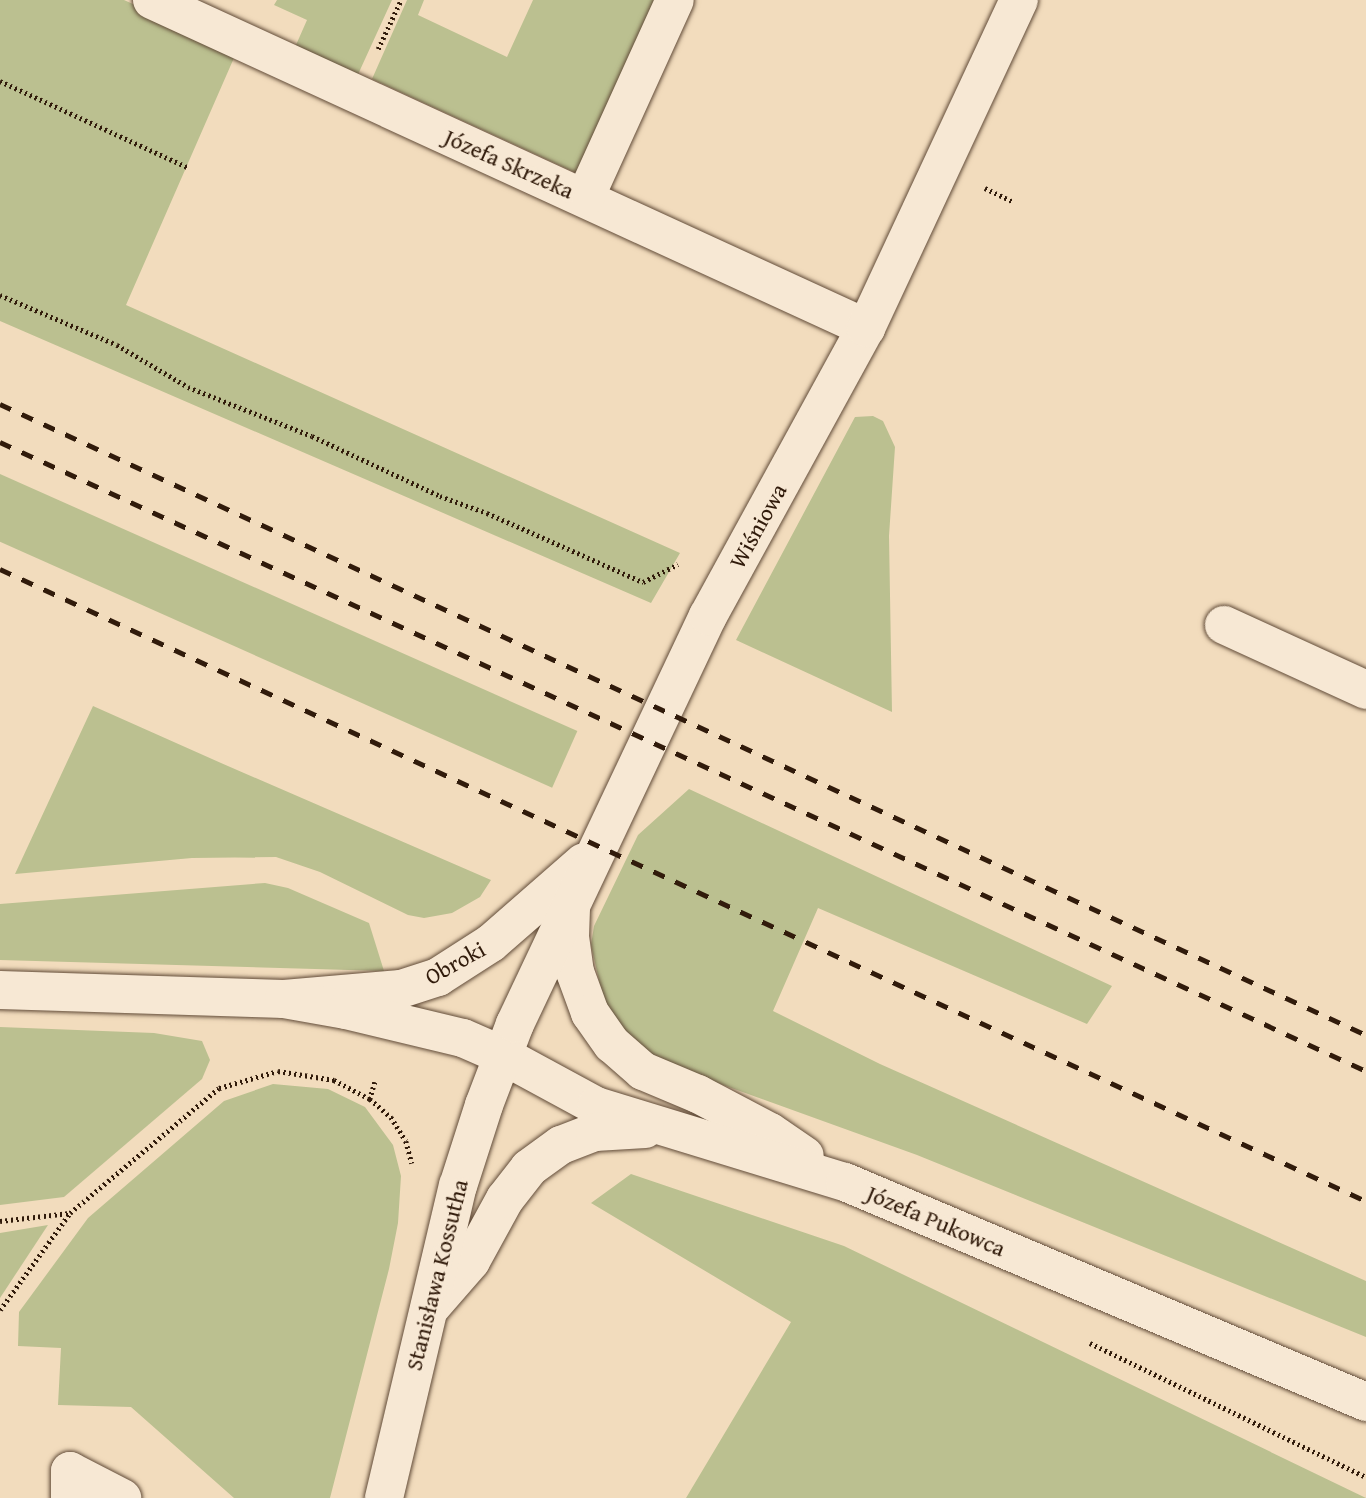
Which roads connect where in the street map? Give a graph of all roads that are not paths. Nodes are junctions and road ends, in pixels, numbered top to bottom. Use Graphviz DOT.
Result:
graph roads {
  1 [pos="152,0"];
  2 [pos="675,0"];
  3 [pos="1019,0"];
  4 [pos="585,198"];
  5 [pos="866,328"];
  6 [pos="1224,625"];
  7 [pos="1366,690"];
  8 [pos="593,854"];
  9 [pos="571,903"];
  10 [pos="0,990"];
  11 [pos="285,999"];
  12 [pos="502,1055"];
  13 [pos="668,1127"];
  14 [pos="845,1182"];
  15 [pos="427,1311"];
  16 [pos="1366,1402"];
  17 [pos="70,1498"];
  18 [pos="122,1498"];
  19 [pos="384,1498"];
  1 -- 4 [label="street, Józefa Skrzeka"];
  2 -- 4 [label="street"];
  3 -- 5 [label="street, Wiśniowa"];
  4 -- 5 [label="street, Józefa Skrzeka"];
  5 -- 8 [label="street, Wiśniowa"];
  6 -- 7 [label="street"];
  8 -- 9 [label="street, Wiśniowa"];
  8 -- 11 [label="street, Obroki"];
  9 -- 12 [label="street, Wiśniowa"];
  9 -- 14 [label="street"];
  10 -- 11 [label="street, Obroki"];
  11 -- 12 [label="street, Obroki"];
  12 -- 13 [label="street, Józefa Pukowca"];
  12 -- 15 [label="street, Stanisława Kossutha"];
  13 -- 14 [label="street, Józefa Pukowca"];
  13 -- 15 [label="street"];
  14 -- 16 [label="street, Józefa Pukowca"];
  15 -- 19 [label="street, Stanisława Kossutha"];
  17 -- 18 [label="street"];
}
